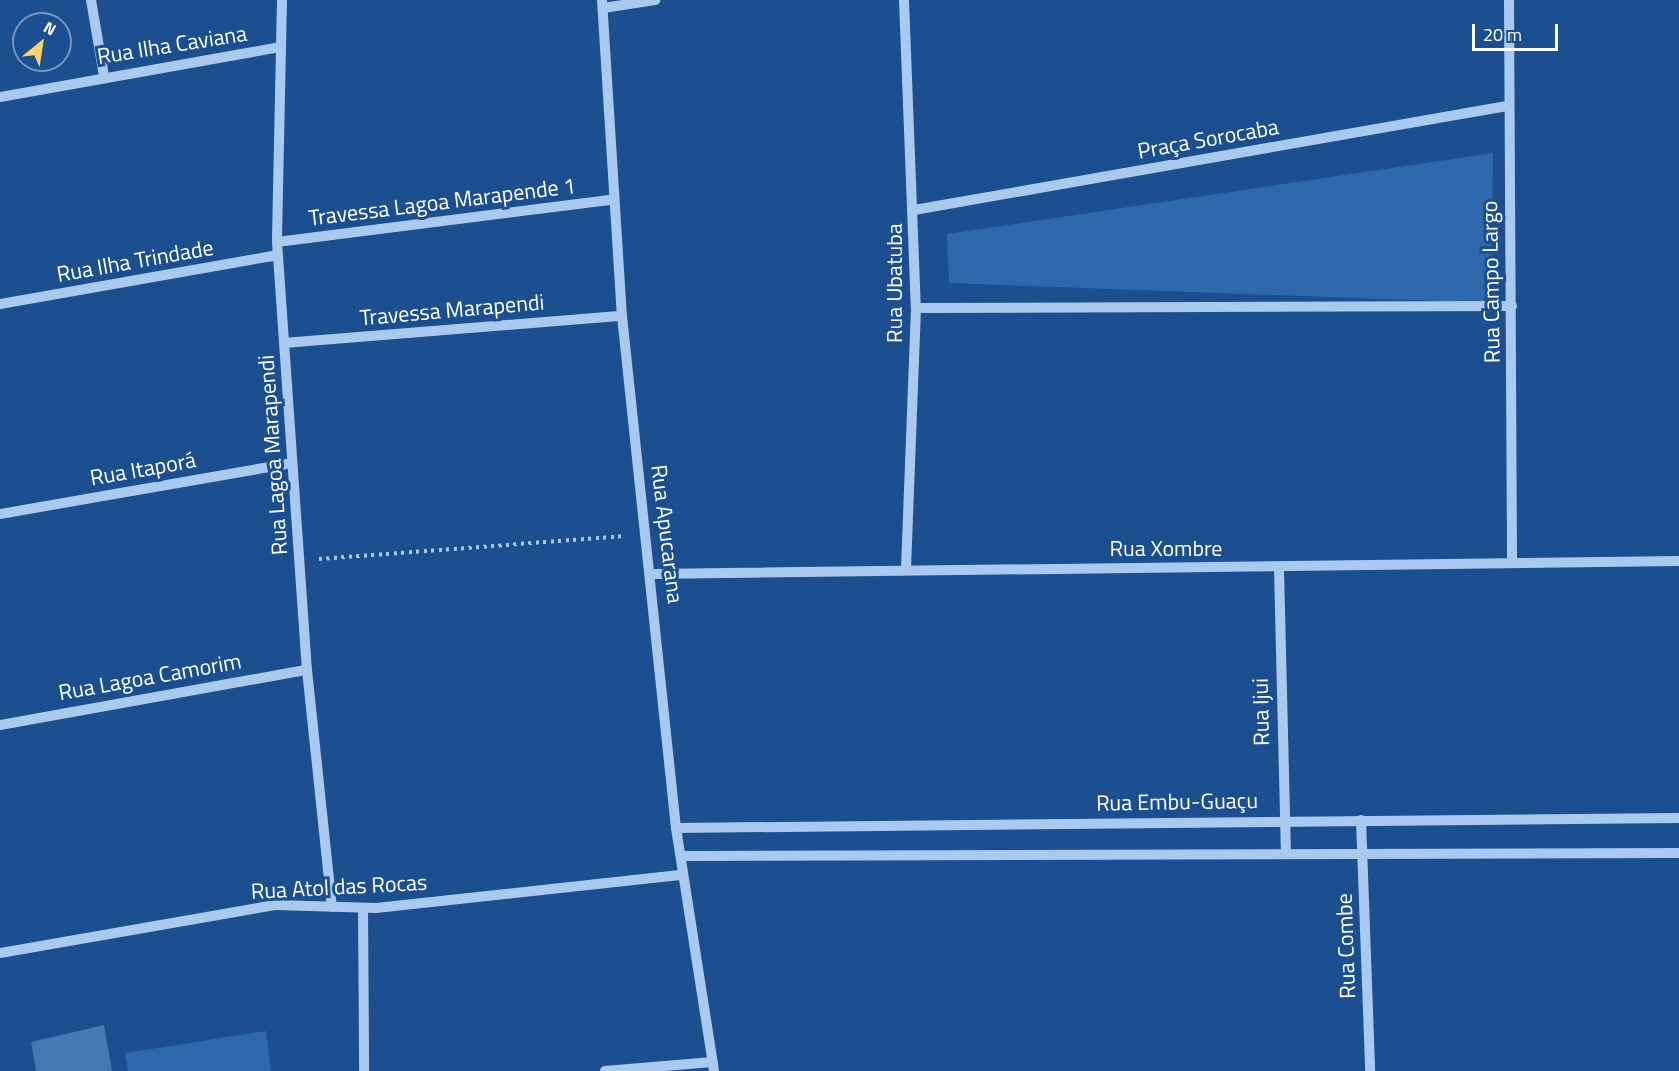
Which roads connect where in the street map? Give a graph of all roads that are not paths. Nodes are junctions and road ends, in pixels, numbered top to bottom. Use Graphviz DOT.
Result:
graph roads {
  1 [pos="91,0"];
  2 [pos="282,0"];
  3 [pos="655,0"];
  4 [pos="904,0"];
  5 [pos="1509,0"];
  6 [pos="603,4"];
  7 [pos="280,46"];
  8 [pos="104,76"];
  9 [pos="0,97"];
  10 [pos="1508,106"];
  11 [pos="612,200"];
  12 [pos="914,210"];
  13 [pos="276,242"];
  14 [pos="277,255"];
  15 [pos="0,304"];
  16 [pos="1512,306"];
  17 [pos="916,308"];
  18 [pos="622,316"];
  19 [pos="284,343"];
  20 [pos="292,463"];
  21 [pos="0,514"];
  22 [pos="1679,561"];
  23 [pos="1512,563"];
  24 [pos="906,567"];
  25 [pos="1279,569"];
  26 [pos="654,574"];
  27 [pos="307,670"];
  28 [pos="0,725"];
  29 [pos="1679,818"];
  30 [pos="1285,820"];
  31 [pos="1360,820"];
  32 [pos="676,828"];
  33 [pos="1679,853"];
  34 [pos="1286,854"];
  35 [pos="1362,854"];
  36 [pos="682,856"];
  37 [pos="682,875"];
  38 [pos="332,907"];
  39 [pos="363,908"];
  40 [pos="0,953"];
  41 [pos="713,1066"];
  42 [pos="364,1071"];
  43 [pos="605,1071"];
  44 [pos="1371,1071"];
  1 -- 8 [label="street"];
  2 -- 7 [label="street, Rua Lagoa Marapendi"];
  3 -- 6 [label="street"];
  4 -- 12 [label="street, Rua Ubatuba"];
  5 -- 10 [label="street, Rua Campo Largo"];
  6 -- 11 [label="street, Rua Apucarana"];
  7 -- 8 [label="street, Rua Ilha Caviana"];
  7 -- 13 [label="street, Rua Lagoa Marapendi"];
  8 -- 9 [label="street, Rua Ilha Caviana"];
  10 -- 12 [label="street, Praça Sorocaba"];
  10 -- 16 [label="street, Rua Campo Largo"];
  11 -- 13 [label="street, Travessa Lagoa Marapende 1"];
  11 -- 18 [label="street, Rua Apucarana"];
  12 -- 17 [label="street, Rua Ubatuba"];
  13 -- 14 [label="street, Rua Lagoa Marapendi"];
  14 -- 15 [label="street, Rua Ilha Trindade"];
  14 -- 19 [label="street, Rua Lagoa Marapendi"];
  16 -- 17 [label="street"];
  16 -- 23 [label="street, Rua Campo Largo"];
  17 -- 24 [label="street, Rua Ubatuba"];
  18 -- 19 [label="street, Travessa Marapendi"];
  18 -- 26 [label="street, Rua Apucarana"];
  19 -- 20 [label="street, Rua Lagoa Marapendi"];
  20 -- 21 [label="street, Rua Itaporá"];
  20 -- 27 [label="street, Rua Lagoa Marapendi"];
  22 -- 23 [label="street, Rua Xombre"];
  23 -- 25 [label="street, Rua Xombre"];
  24 -- 25 [label="street, Rua Xombre"];
  24 -- 26 [label="street, Rua Xombre"];
  25 -- 30 [label="street, Rua Ijui"];
  26 -- 32 [label="street, Rua Apucarana"];
  27 -- 28 [label="street, Rua Lagoa Camorim"];
  27 -- 38 [label="street, Rua Lagoa Marapendi"];
  29 -- 31 [label="street, Rua Embu-Guaçu"];
  30 -- 31 [label="street, Rua Embu-Guaçu"];
  30 -- 32 [label="street, Rua Embu-Guaçu"];
  30 -- 34 [label="street, Rua Ijui"];
  31 -- 35 [label="street, Rua Combe"];
  32 -- 36 [label="street, Rua Apucarana"];
  33 -- 35 [label="street"];
  34 -- 35 [label="street"];
  34 -- 36 [label="street"];
  35 -- 44 [label="street, Rua Combe"];
  36 -- 37 [label="street, Rua Apucarana"];
  37 -- 39 [label="street, Rua Atol das Rocas"];
  37 -- 41 [label="street, Rua Apucarana"];
  38 -- 39 [label="street, Rua Atol das Rocas"];
  38 -- 40 [label="street, Rua Atol das Rocas"];
  39 -- 42 [label="street"];
  41 -- 43 [label="street"];
}
